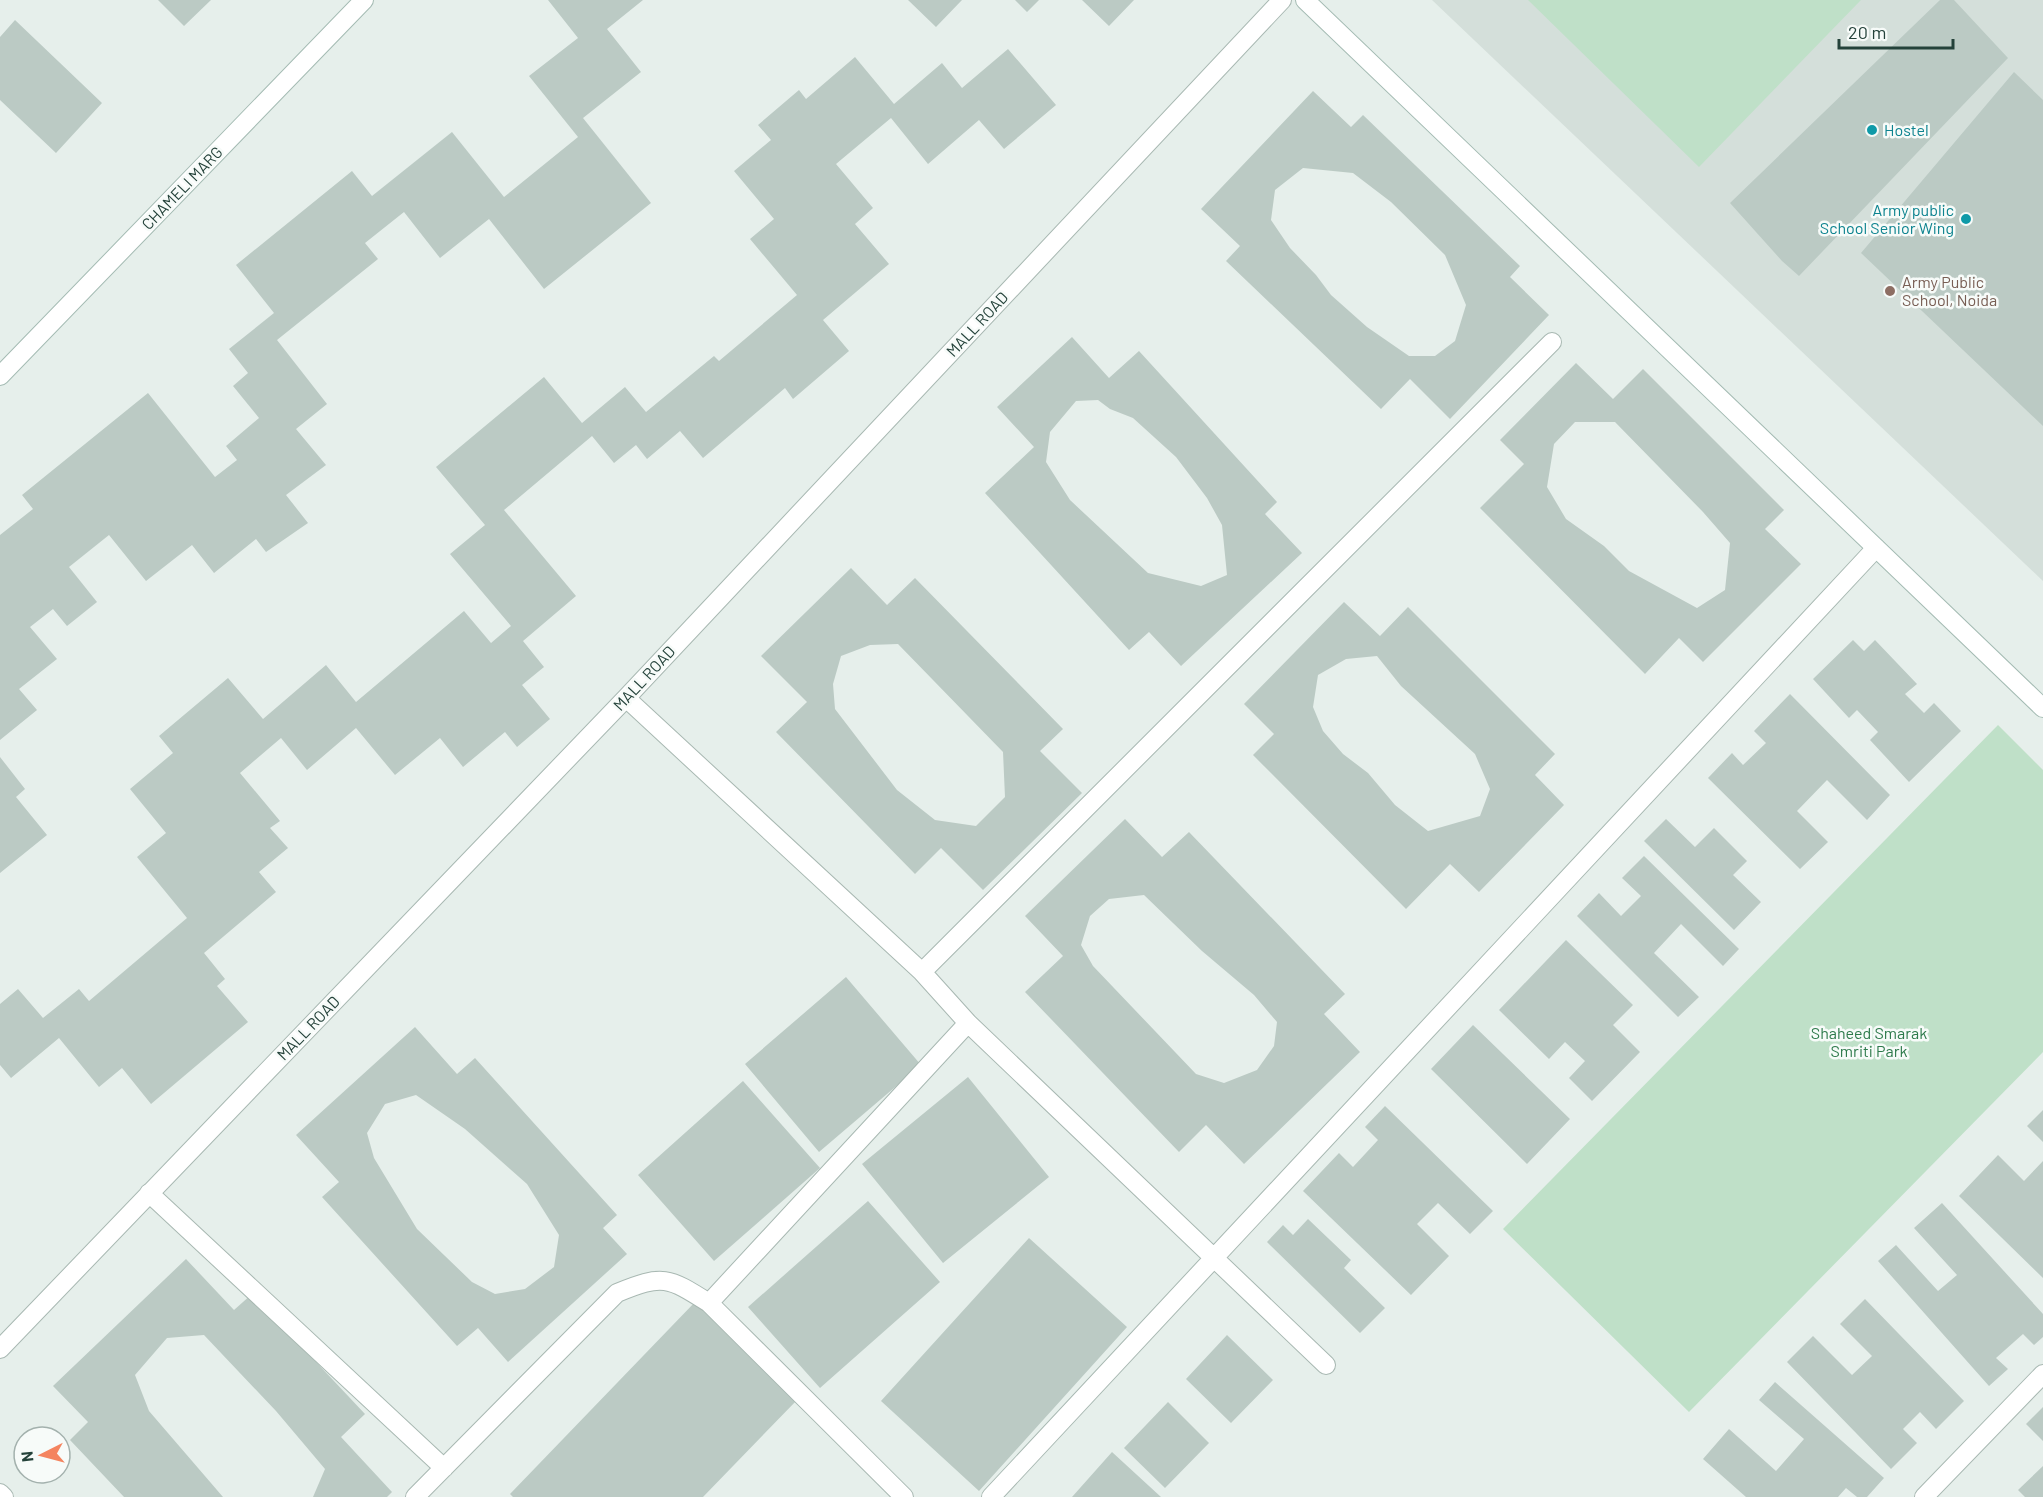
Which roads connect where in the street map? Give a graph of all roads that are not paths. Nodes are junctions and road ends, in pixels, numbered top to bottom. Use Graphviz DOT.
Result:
graph roads {
  1 [pos="364,0"];
  2 [pos="1282,0"];
  3 [pos="1305,0"];
  4 [pos="1552,342"];
  5 [pos="0,376"];
  6 [pos="1876,548"];
  7 [pos="626,698"];
  8 [pos="2043,708"];
  9 [pos="922,972"];
  10 [pos="968,1023"];
  11 [pos="149,1193"];
  12 [pos="1214,1256"];
  13 [pos="709,1303"];
  14 [pos="0,1349"];
  15 [pos="1326,1365"];
  16 [pos="2043,1374"];
  17 [pos="444,1468"];
  18 [pos="0,1493"];
  19 [pos="4,1497"];
  20 [pos="415,1497"];
  21 [pos="904,1497"];
  22 [pos="991,1497"];
  23 [pos="1924,1497"];
  1 -- 5 [label="street, CHAMELI MARG"];
  2 -- 7 [label="street, MALL ROAD"];
  3 -- 6 [label="street"];
  4 -- 9 [label="street"];
  6 -- 8 [label="street"];
  6 -- 12 [label="street"];
  7 -- 9 [label="street"];
  7 -- 11 [label="street, MALL ROAD"];
  9 -- 10 [label="street"];
  10 -- 12 [label="street"];
  10 -- 13 [label="street"];
  11 -- 14 [label="street, MALL ROAD"];
  11 -- 17 [label="street"];
  12 -- 15 [label="street"];
  12 -- 22 [label="street"];
  13 -- 17 [label="street"];
  13 -- 21 [label="street"];
  16 -- 23 [label="street"];
  17 -- 20 [label="street"];
  18 -- 19 [label="street"];
}
